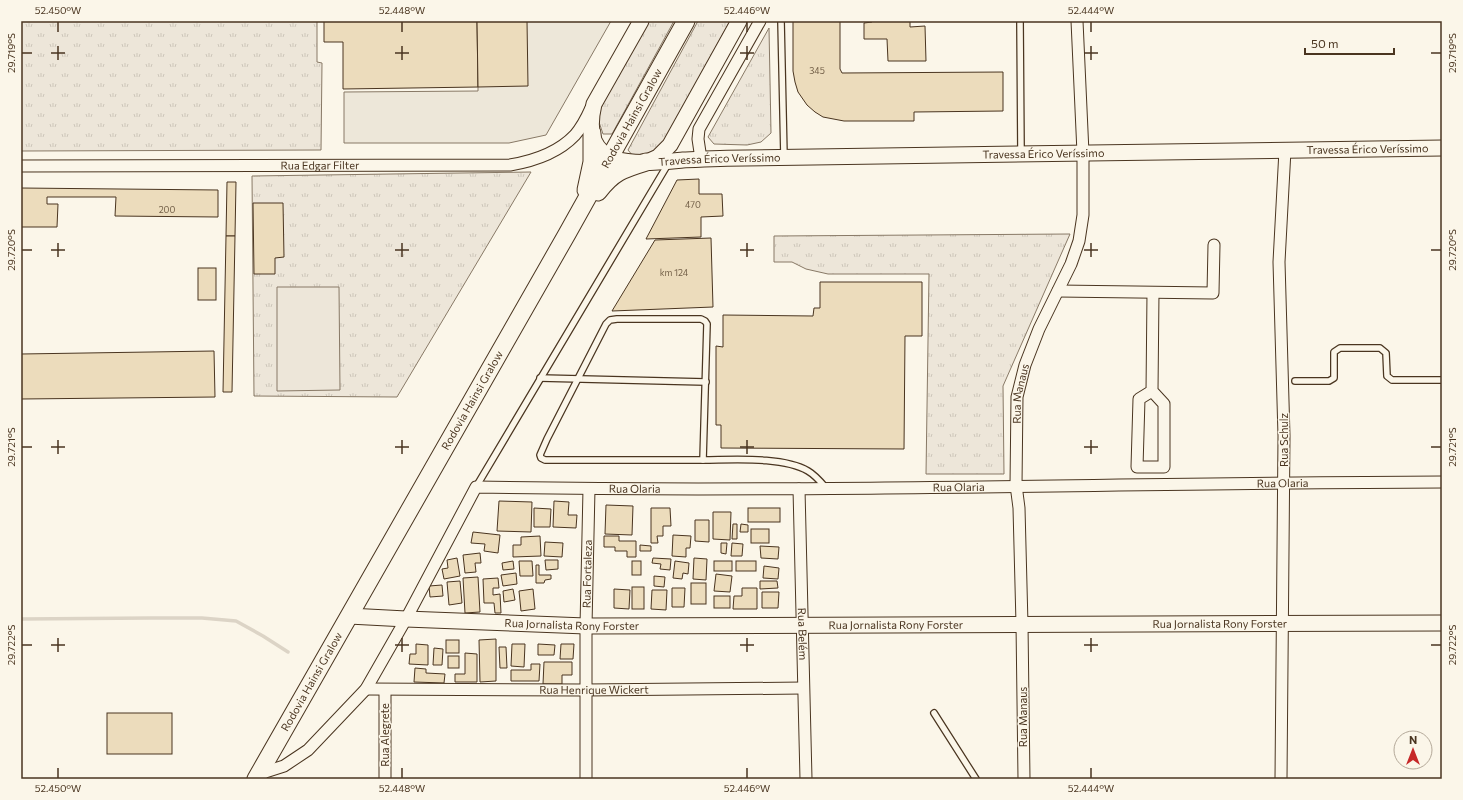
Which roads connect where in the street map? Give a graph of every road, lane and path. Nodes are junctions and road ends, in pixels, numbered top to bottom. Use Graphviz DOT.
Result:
graph roads {
  1 [pos="641,21"];
  2 [pos="686,21"];
  3 [pos="739,21"];
  4 [pos="760,21"];
  5 [pos="781,21"];
  6 [pos="1020,21"];
  7 [pos="1077,21"];
  8 [pos="594,104"];
  9 [pos="592,133"];
  10 [pos="670,145"];
  11 [pos="1442,148"];
  12 [pos="1285,150"];
  13 [pos="1083,153"];
  14 [pos="1021,154"];
  15 [pos="610,158"];
  16 [pos="784,158"];
  17 [pos="701,159"];
  18 [pos="646,162"];
  19 [pos="669,162"];
  20 [pos="21,166"];
  21 [pos="567,234"];
  22 [pos="1214,245"];
  23 [pos="1058,291"];
  24 [pos="1152,293"];
  25 [pos="540,378"];
  26 [pos="576,379"];
  27 [pos="1442,380"];
  28 [pos="706,382"];
  29 [pos="1295,382"];
  30 [pos="1152,391"];
  31 [pos="703,460"];
  32 [pos="1283,482"];
  33 [pos="1442,482"];
  34 [pos="1016,485"];
  35 [pos="476,487"];
  36 [pos="826,488"];
  37 [pos="589,489"];
  38 [pos="799,489"];
  39 [pos="349,616"];
  40 [pos="406,619"];
  41 [pos="1283,623"];
  42 [pos="1442,623"];
  43 [pos="1022,624"];
  44 [pos="586,626"];
  45 [pos="802,626"];
  46 [pos="803,688"];
  47 [pos="366,689"];
  48 [pos="385,690"];
  49 [pos="586,690"];
  50 [pos="934,713"];
  51 [pos="258,776"];
  52 [pos="385,779"];
  53 [pos="586,779"];
  54 [pos="806,779"];
  55 [pos="976,779"];
  56 [pos="1024,779"];
  57 [pos="1282,779"];
  1 -- 8 [label="street"];
  2 -- 15 [label="main road, Rodovia Hainsi Gralow"];
  3 -- 10 [label="street"];
  4 -- 17 [label="street"];
  5 -- 16 [label="lane"];
  6 -- 14 [label="lane"];
  7 -- 13 [label="street, Rua Manaus"];
  8 -- 9 [label="street"];
  8 -- 20 [label="street, Rua Edgar Filter"];
  9 -- 15 [label="street"];
  9 -- 21 [label="main road"];
  10 -- 18 [label="street"];
  10 -- 19 [label="lane"];
  11 -- 12 [label="street, Travessa Érico Veríssimo"];
  12 -- 13 [label="street, Travessa Érico Veríssimo"];
  12 -- 32 [label="street, Rua Schulz"];
  13 -- 14 [label="street, Travessa Érico Veríssimo"];
  13 -- 23 [label="street, Rua Manaus"];
  14 -- 16 [label="street, Travessa Érico Veríssimo"];
  15 -- 18 [label="street, Travessa Érico Veríssimo"];
  15 -- 21 [label="main road, Rodovia Hainsi Gralow"];
  16 -- 17 [label="street, Travessa Érico Veríssimo"];
  17 -- 19 [label="street, Travessa Érico Veríssimo"];
  18 -- 19 [label="street, Travessa Érico Veríssimo"];
  18 -- 21 [label="main road"];
  19 -- 25 [label="lane"];
  21 -- 39 [label="main road, Rodovia Hainsi Gralow"];
  22 -- 24 [label="street"];
  23 -- 24 [label="street"];
  23 -- 34 [label="street, Rua Manaus"];
  24 -- 30 [label="street"];
  25 -- 26 [label="lane"];
  25 -- 35 [label="lane"];
  26 -- 28 [label="lane"];
  26 -- 28 [label="lane"];
  26 -- 31 [label="lane"];
  27 -- 29 [label="lane"];
  28 -- 31 [label="lane"];
  30 -- 30 [label="street"];
  31 -- 36 [label="lane"];
  32 -- 33 [label="street, Rua Olaria"];
  32 -- 34 [label="street, Rua Olaria"];
  32 -- 41 [label="street, Rua Schulz"];
  34 -- 36 [label="street, Rua Olaria"];
  34 -- 43 [label="street, Rua Manaus"];
  35 -- 37 [label="street, Rua Olaria"];
  35 -- 40 [label="street"];
  36 -- 38 [label="street, Rua Olaria"];
  37 -- 38 [label="street, Rua Olaria"];
  37 -- 44 [label="street, Rua Fortaleza"];
  38 -- 45 [label="street, Rua Belém"];
  39 -- 40 [label="street, Rua Jornalista Rony Forster"];
  39 -- 51 [label="main road, Rodovia Hainsi Gralow"];
  40 -- 44 [label="street, Rua Jornalista Rony Forster"];
  40 -- 47 [label="street"];
  41 -- 42 [label="street, Rua Jornalista Rony Forster"];
  41 -- 43 [label="street, Rua Jornalista Rony Forster"];
  41 -- 57 [label="street, Rua Schulz"];
  43 -- 45 [label="street, Rua Jornalista Rony Forster"];
  43 -- 56 [label="street, Rua Manaus"];
  44 -- 45 [label="street, Rua Jornalista Rony Forster"];
  44 -- 49 [label="street, Rua Fortaleza"];
  45 -- 46 [label="street, Rua Belém"];
  46 -- 49 [label="street, Rua Henrique Wickert"];
  46 -- 54 [label="street, Rua Belém"];
  47 -- 48 [label="street, Rua Henrique Wickert"];
  47 -- 51 [label="street"];
  48 -- 49 [label="street, Rua Henrique Wickert"];
  48 -- 52 [label="street, Rua Alegrete"];
  49 -- 53 [label="street, Rua Fortaleza"];
  50 -- 55 [label="lane"];
}
